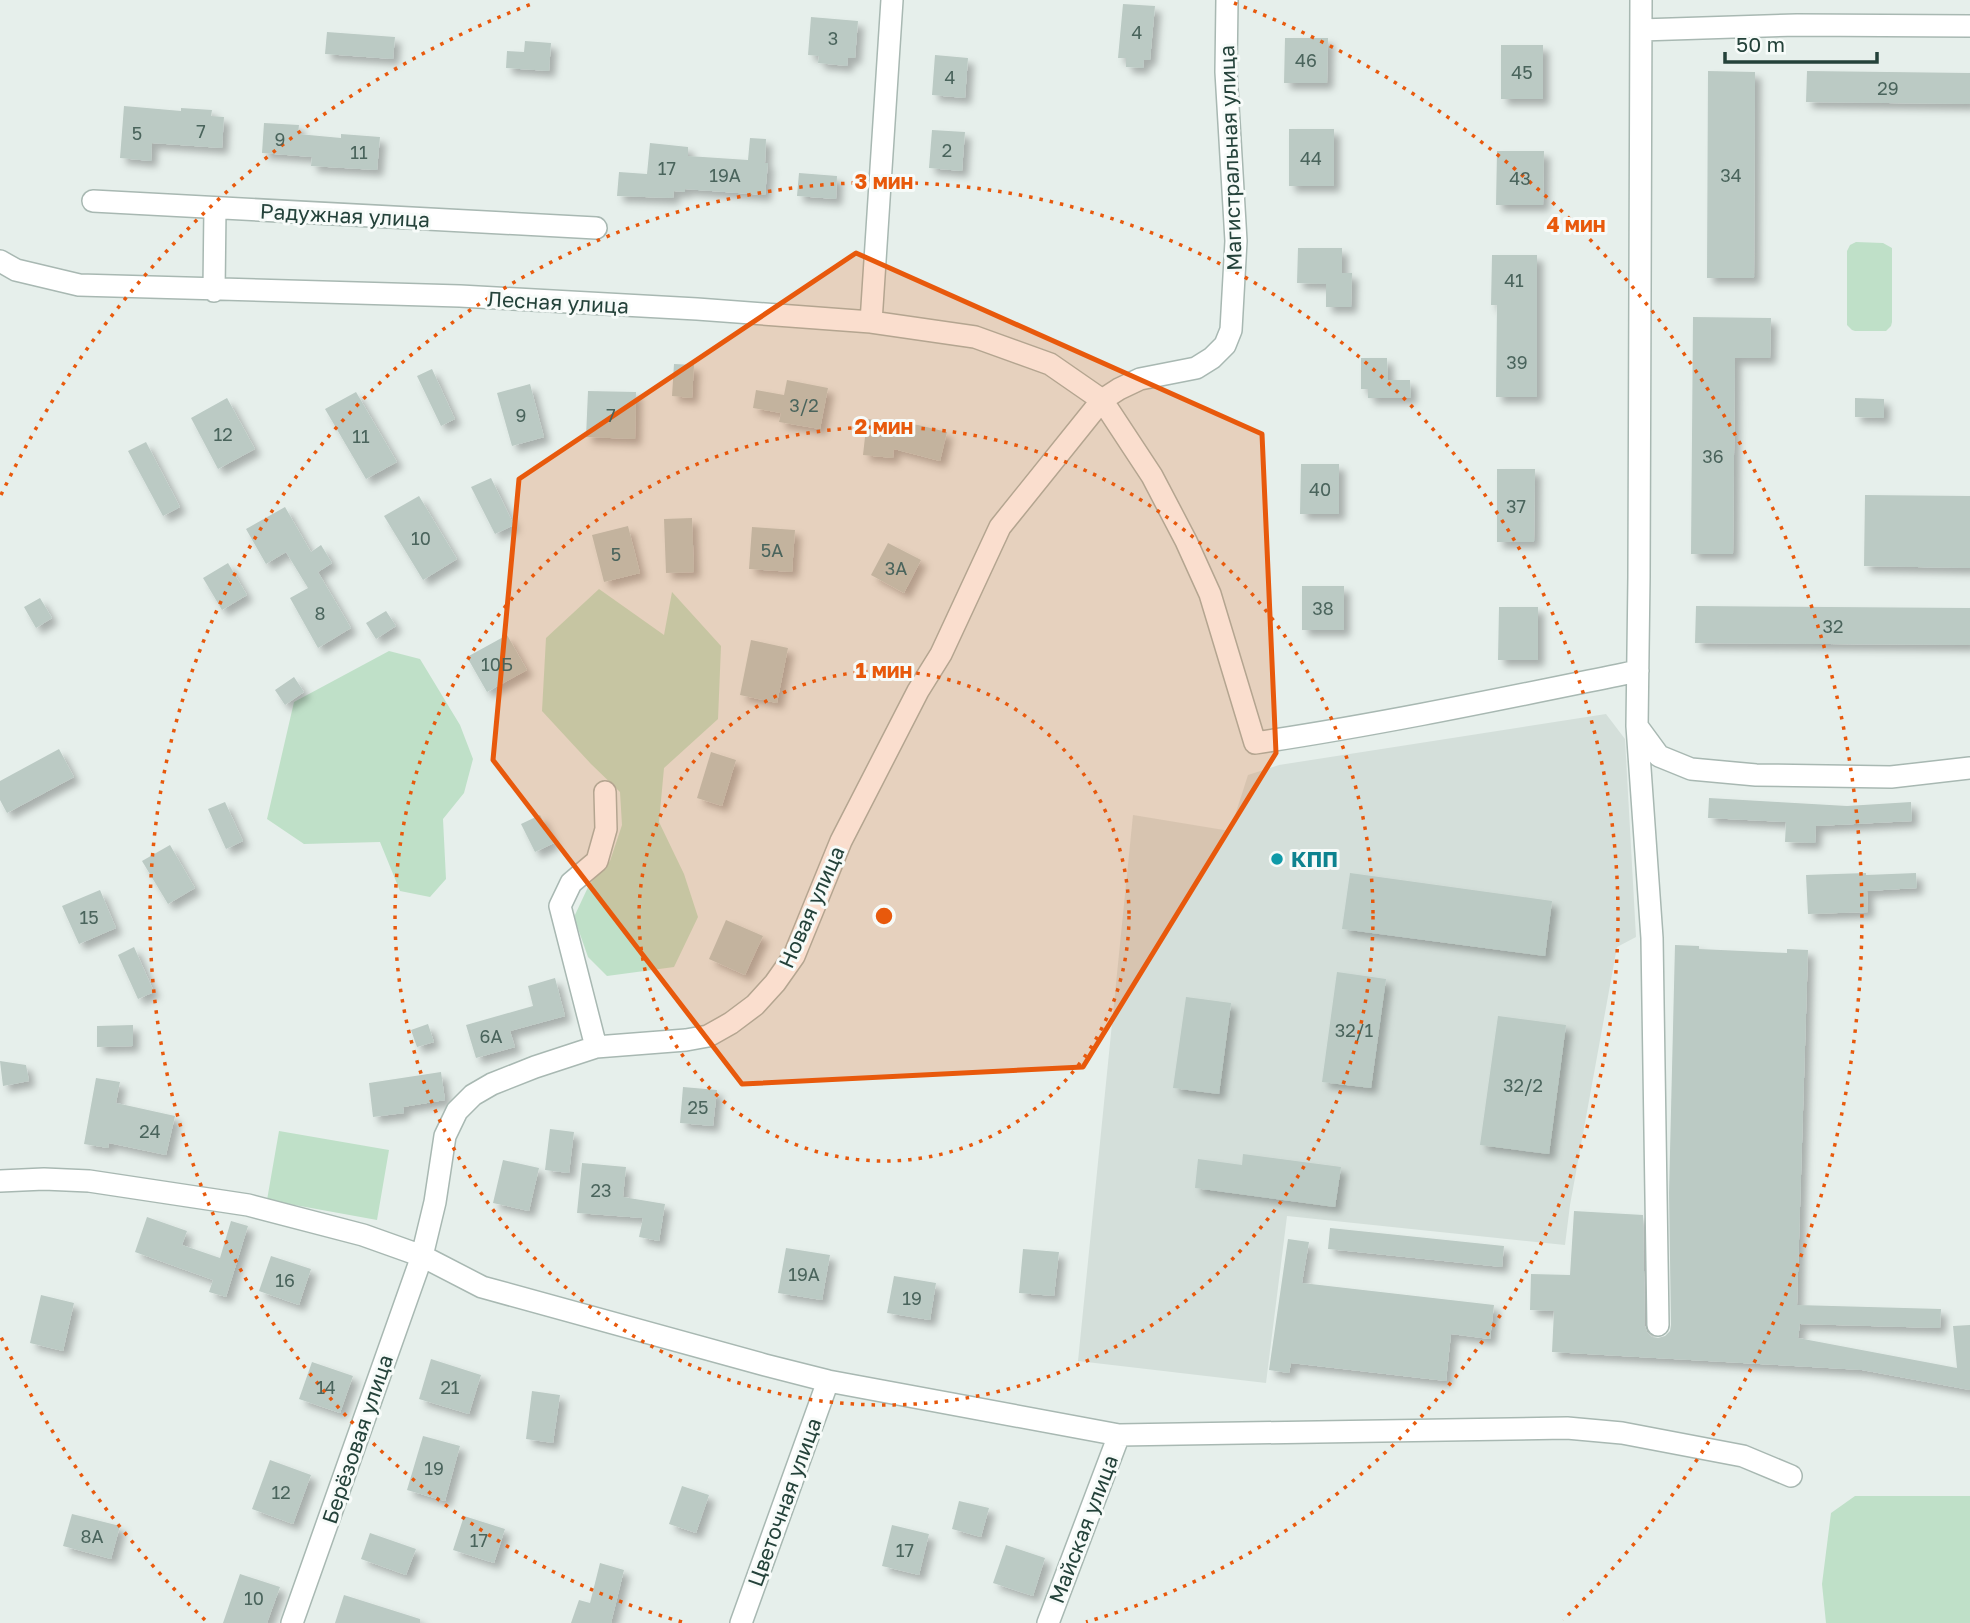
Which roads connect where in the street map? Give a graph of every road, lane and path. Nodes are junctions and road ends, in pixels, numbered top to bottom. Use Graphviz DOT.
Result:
graph roads {
  1 [pos="892,0"];
  2 [pos="1227,0"];
  3 [pos="1641,0"];
  4 [pos="1970,26"];
  5 [pos="1641,30"];
  6 [pos="93,201"];
  7 [pos="215,208"];
  8 [pos="596,228"];
  9 [pos="0,261"];
  10 [pos="214,290"];
  11 [pos="872,322"];
  12 [pos="1102,400"];
  13 [pos="1638,671"];
  14 [pos="1637,726"];
  15 [pos="1970,768"];
  16 [pos="605,792"];
  17 [pos="596,1047"];
  18 [pos="0,1181"];
  19 [pos="422,1256"];
  20 [pos="1658,1325"];
  21 [pos="828,1381"];
  22 [pos="1119,1435"];
  23 [pos="1791,1476"];
  24 [pos="292,1623"];
  25 [pos="741,1623"];
  26 [pos="1048,1623"];
  1 -- 11 [label="street"];
  2 -- 12 [label="street, Магистральная улица"];
  3 -- 5 [label="street"];
  4 -- 5 [label="street"];
  5 -- 13 [label="street"];
  6 -- 7 [label="street, Радужная улица"];
  7 -- 8 [label="street, Радужная улица"];
  7 -- 10 [label="street"];
  9 -- 10 [label="street, Лесная улица"];
  10 -- 11 [label="street, Лесная улица"];
  11 -- 12 [label="street, Лесная улица"];
  12 -- 13 [label="street"];
  12 -- 17 [label="street, Новая улица"];
  13 -- 14 [label="street"];
  14 -- 15 [label="street"];
  14 -- 20 [label="street"];
  16 -- 17 [label="street"];
  17 -- 19 [label="street, Новая улица"];
  18 -- 19 [label="street"];
  19 -- 21 [label="street"];
  19 -- 24 [label="street, Берёзовая улица"];
  21 -- 22 [label="street"];
  21 -- 25 [label="street, Цветочная улица"];
  22 -- 23 [label="street"];
  22 -- 26 [label="street, Майская улица"];
}
